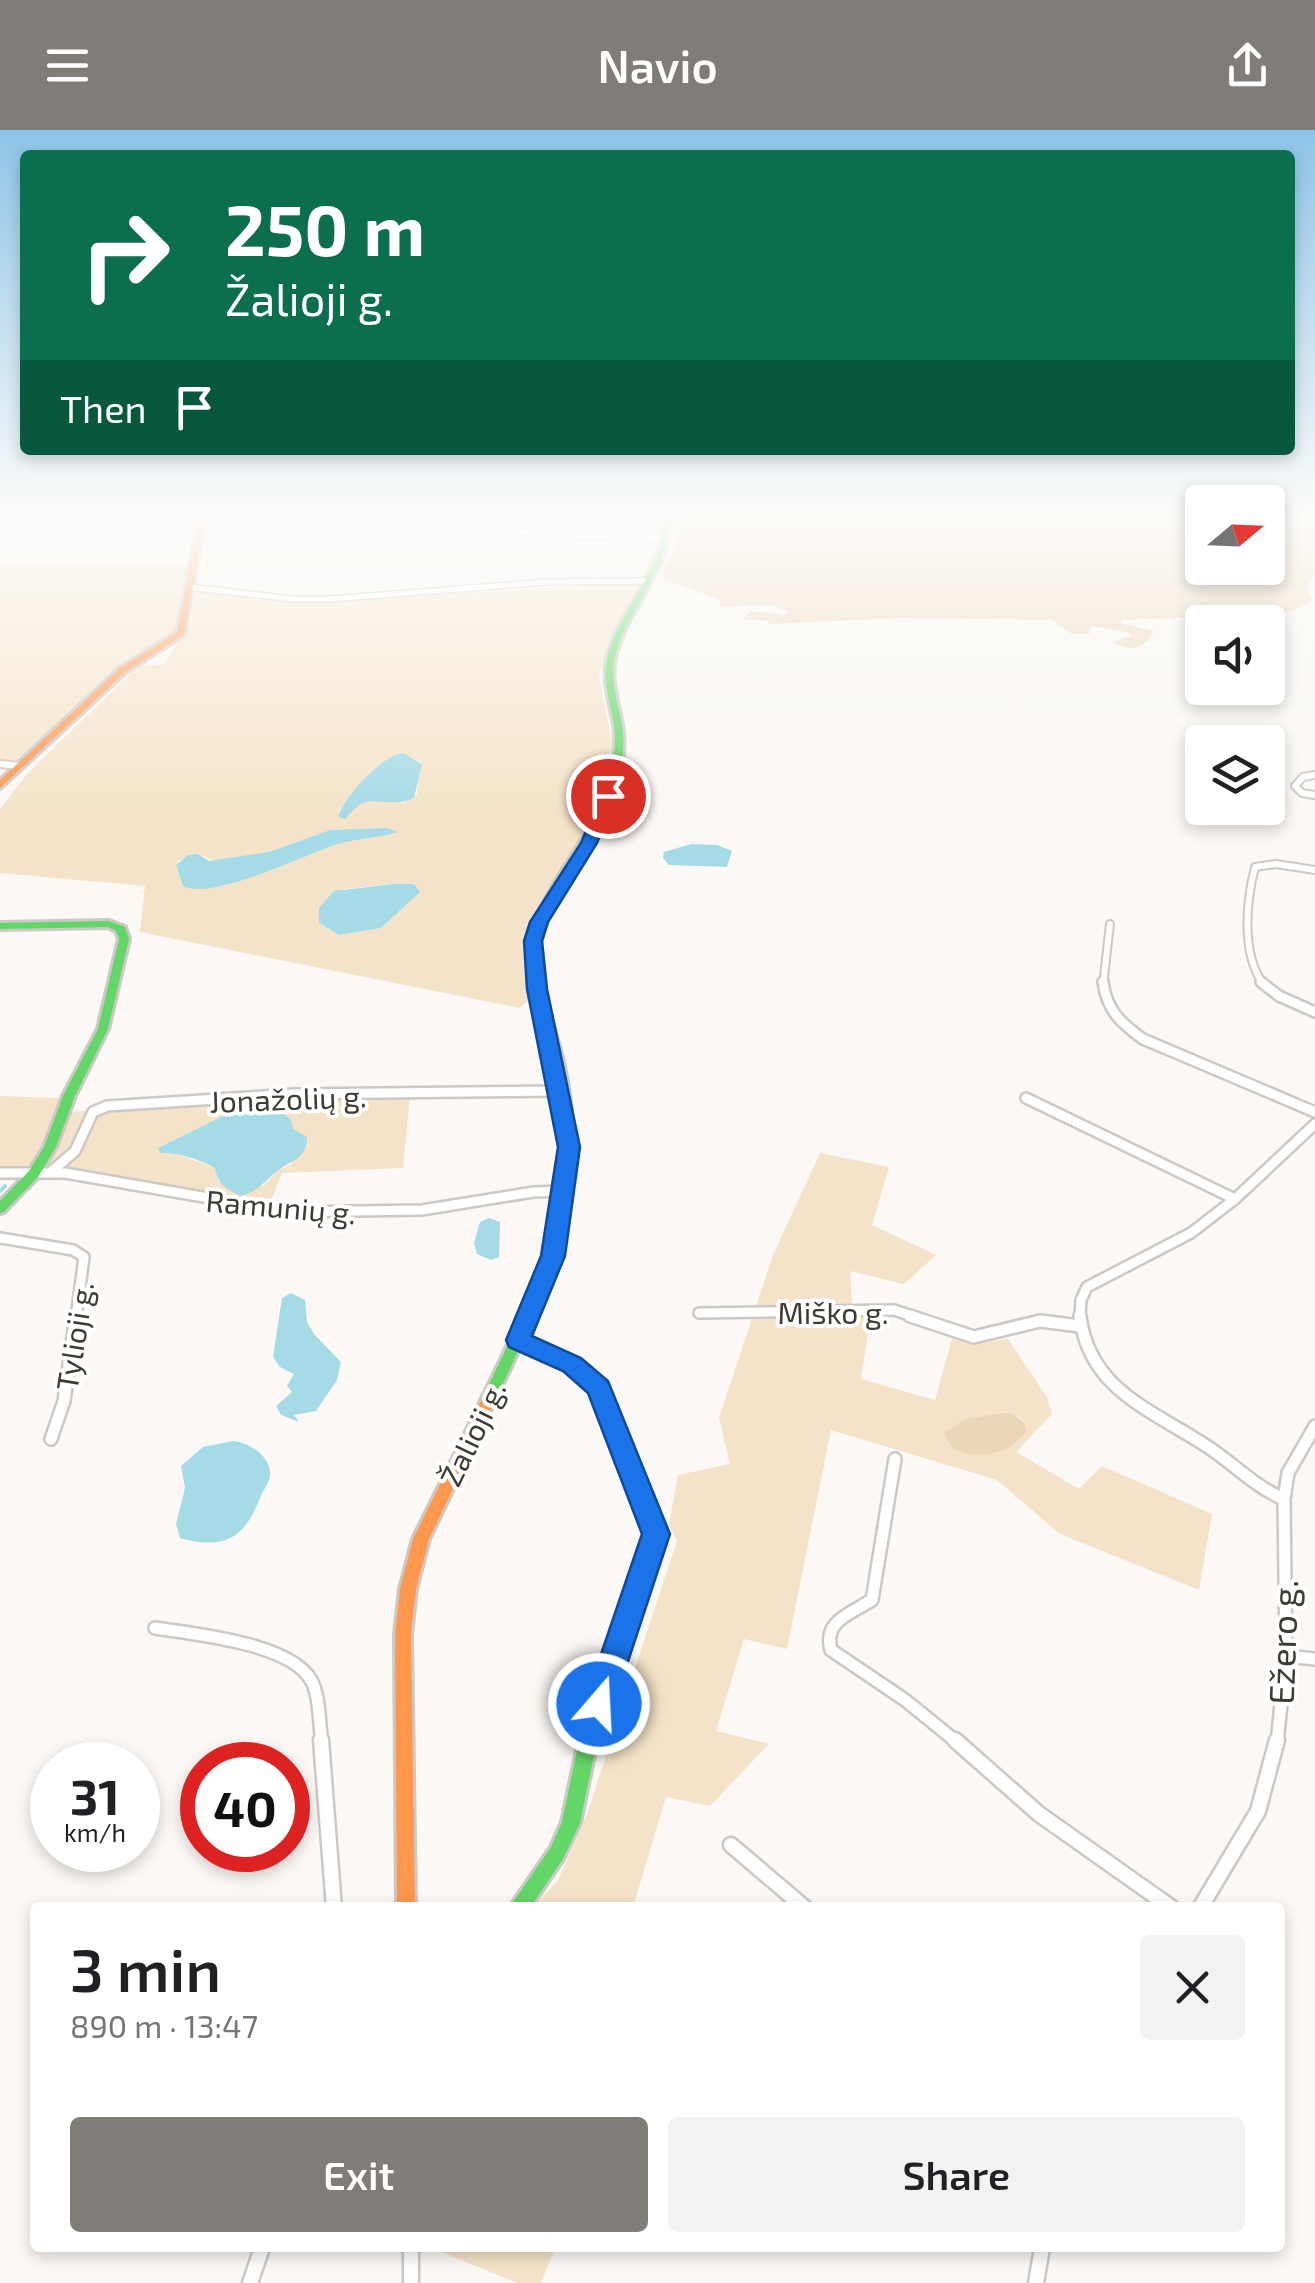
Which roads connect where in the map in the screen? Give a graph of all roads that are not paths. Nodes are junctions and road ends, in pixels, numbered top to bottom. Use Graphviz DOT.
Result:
graph roads {
  1 [pos="183,618"];
  2 [pos="629,618"];
  3 [pos="0,764"];
  4 [pos="20,766"];
  5 [pos="1315,775"];
  6 [pos="0,785"];
  7 [pos="1315,794"];
  8 [pos="1315,870"];
  9 [pos="1110,924"];
  10 [pos="0,926"];
  11 [pos="1315,1012"];
  12 [pos="560,1091"];
  13 [pos="1026,1098"];
  14 [pos="1315,1112"];
  15 [pos="1315,1124"];
  16 [pos="51,1172"];
  17 [pos="0,1173"];
  18 [pos="34,1174"];
  19 [pos="564,1191"];
  20 [pos="1236,1199"];
  21 [pos="0,1209"];
  22 [pos="0,1238"];
  23 [pos="699,1313"];
  24 [pos="1080,1326"];
  25 [pos="518,1340"];
  26 [pos="1315,1426"];
  27 [pos="50,1439"];
  28 [pos="895,1459"];
  29 [pos="1284,1499"];
  30 [pos="155,1628"];
  31 [pos="1286,1656"];
  32 [pos="1315,1659"];
  33 [pos="731,1845"];
  34 [pos="334,1902"];
  35 [pos="406,1902"];
  36 [pos="522,1902"];
  37 [pos="798,1902"];
  38 [pos="1164,1902"];
  39 [pos="1204,1902"];
  40 [pos="261,2252"];
  41 [pos="411,2252"];
  42 [pos="1041,2252"];
  43 [pos="250,2283"];
  44 [pos="412,2283"];
  45 [pos="1036,2283"];
  1 -- 4 [label="street"];
  2 -- 12 [label="street, Žalioji g."];
  3 -- 4 [label="street"];
  4 -- 6 [label="street"];
  5 -- 7 [label="street"];
  8 -- 11 [label="street"];
  9 -- 14 [label="street"];
  10 -- 18 [label="street"];
  12 -- 16 [label="street, Jonažolių g."];
  12 -- 19 [label="street, Žalioji g."];
  13 -- 20 [label="street"];
  15 -- 20 [label="street"];
  16 -- 18 [label="street, Ramunių g."];
  16 -- 19 [label="street, Ramunių g."];
  17 -- 18 [label="street, Ramunių g."];
  18 -- 21 [label="street"];
  19 -- 25 [label="street, Žalioji g."];
  20 -- 24 [label="street"];
  22 -- 27 [label="street, Tylioji g."];
  23 -- 24 [label="street, Miško g."];
  24 -- 29 [label="street"];
  25 -- 35 [label="street, Žalioji g."];
  25 -- 36 [label="street"];
  26 -- 29 [label="street, Ežero g."];
  28 -- 38 [label="street"];
  29 -- 31 [label="street, Ežero g."];
  30 -- 34 [label="street"];
  31 -- 32 [label="street"];
  31 -- 39 [label="street, Ežero g."];
  33 -- 37 [label="street"];
  40 -- 43 [label="street"];
  41 -- 44 [label="street"];
  42 -- 45 [label="street"];
}
